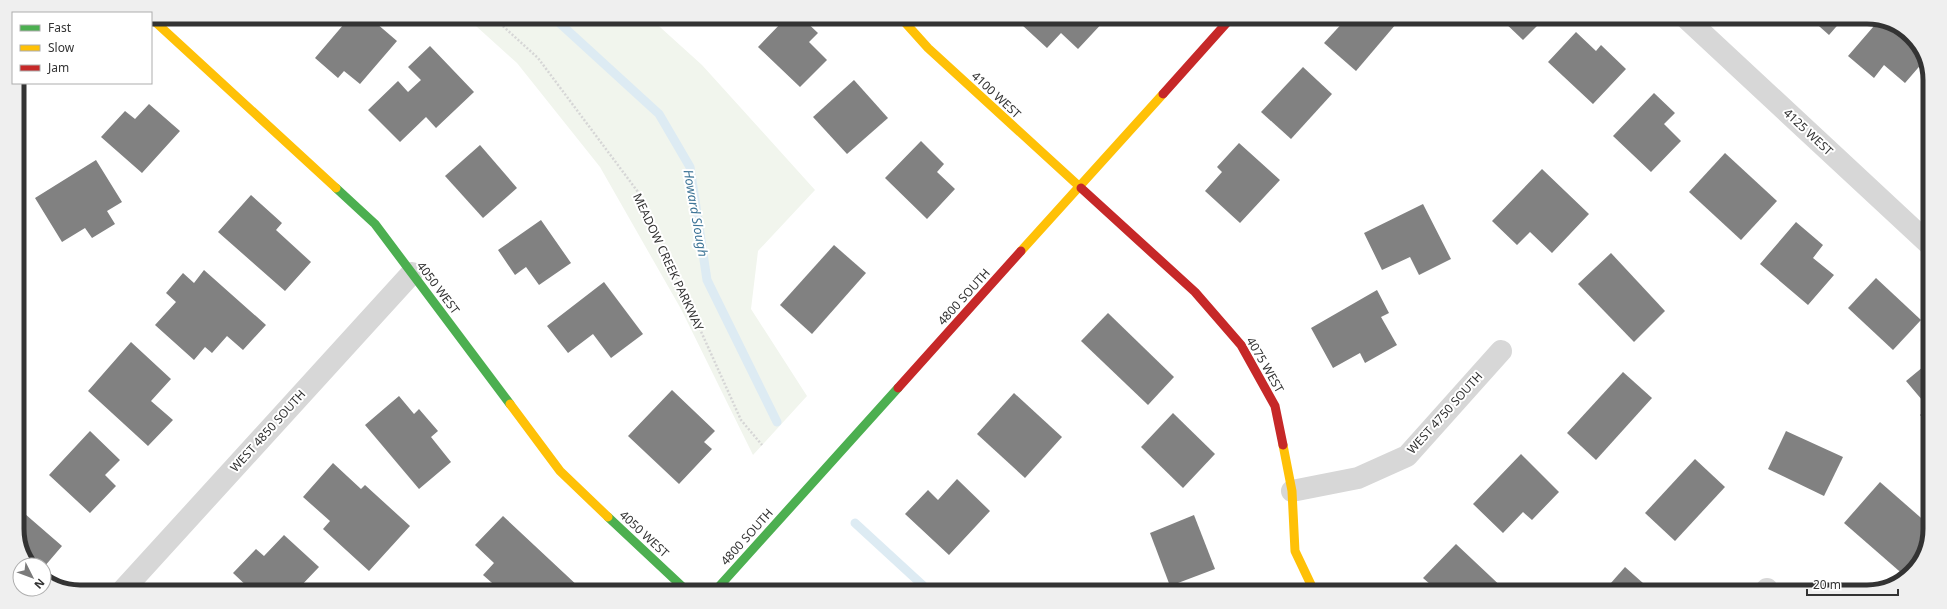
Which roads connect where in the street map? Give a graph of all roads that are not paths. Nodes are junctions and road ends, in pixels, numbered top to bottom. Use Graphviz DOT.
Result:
graph roads {
  1 [pos="158,24"];
  2 [pos="906,24"];
  3 [pos="1226,24"];
  4 [pos="1692,24"];
  5 [pos="1079,187"];
  6 [pos="1923,238"];
  7 [pos="412,273"];
  8 [pos="1501,351"];
  9 [pos="1292,491"];
  10 [pos="129,585"];
  11 [pos="681,585"];
  12 [pos="720,585"];
  13 [pos="1311,585"];
  1 -- 7 [label="street, 4050 WEST"];
  2 -- 5 [label="street, 4100 WEST"];
  3 -- 5 [label="street, 4800 SOUTH"];
  4 -- 6 [label="street, 4125 WEST"];
  5 -- 9 [label="street, 4075 WEST"];
  5 -- 12 [label="street, 4800 SOUTH"];
  7 -- 10 [label="street, WEST 4850 SOUTH"];
  7 -- 11 [label="street, 4050 WEST"];
  8 -- 9 [label="street, WEST 4750 SOUTH"];
  9 -- 13 [label="street, 4075 WEST"];
}
